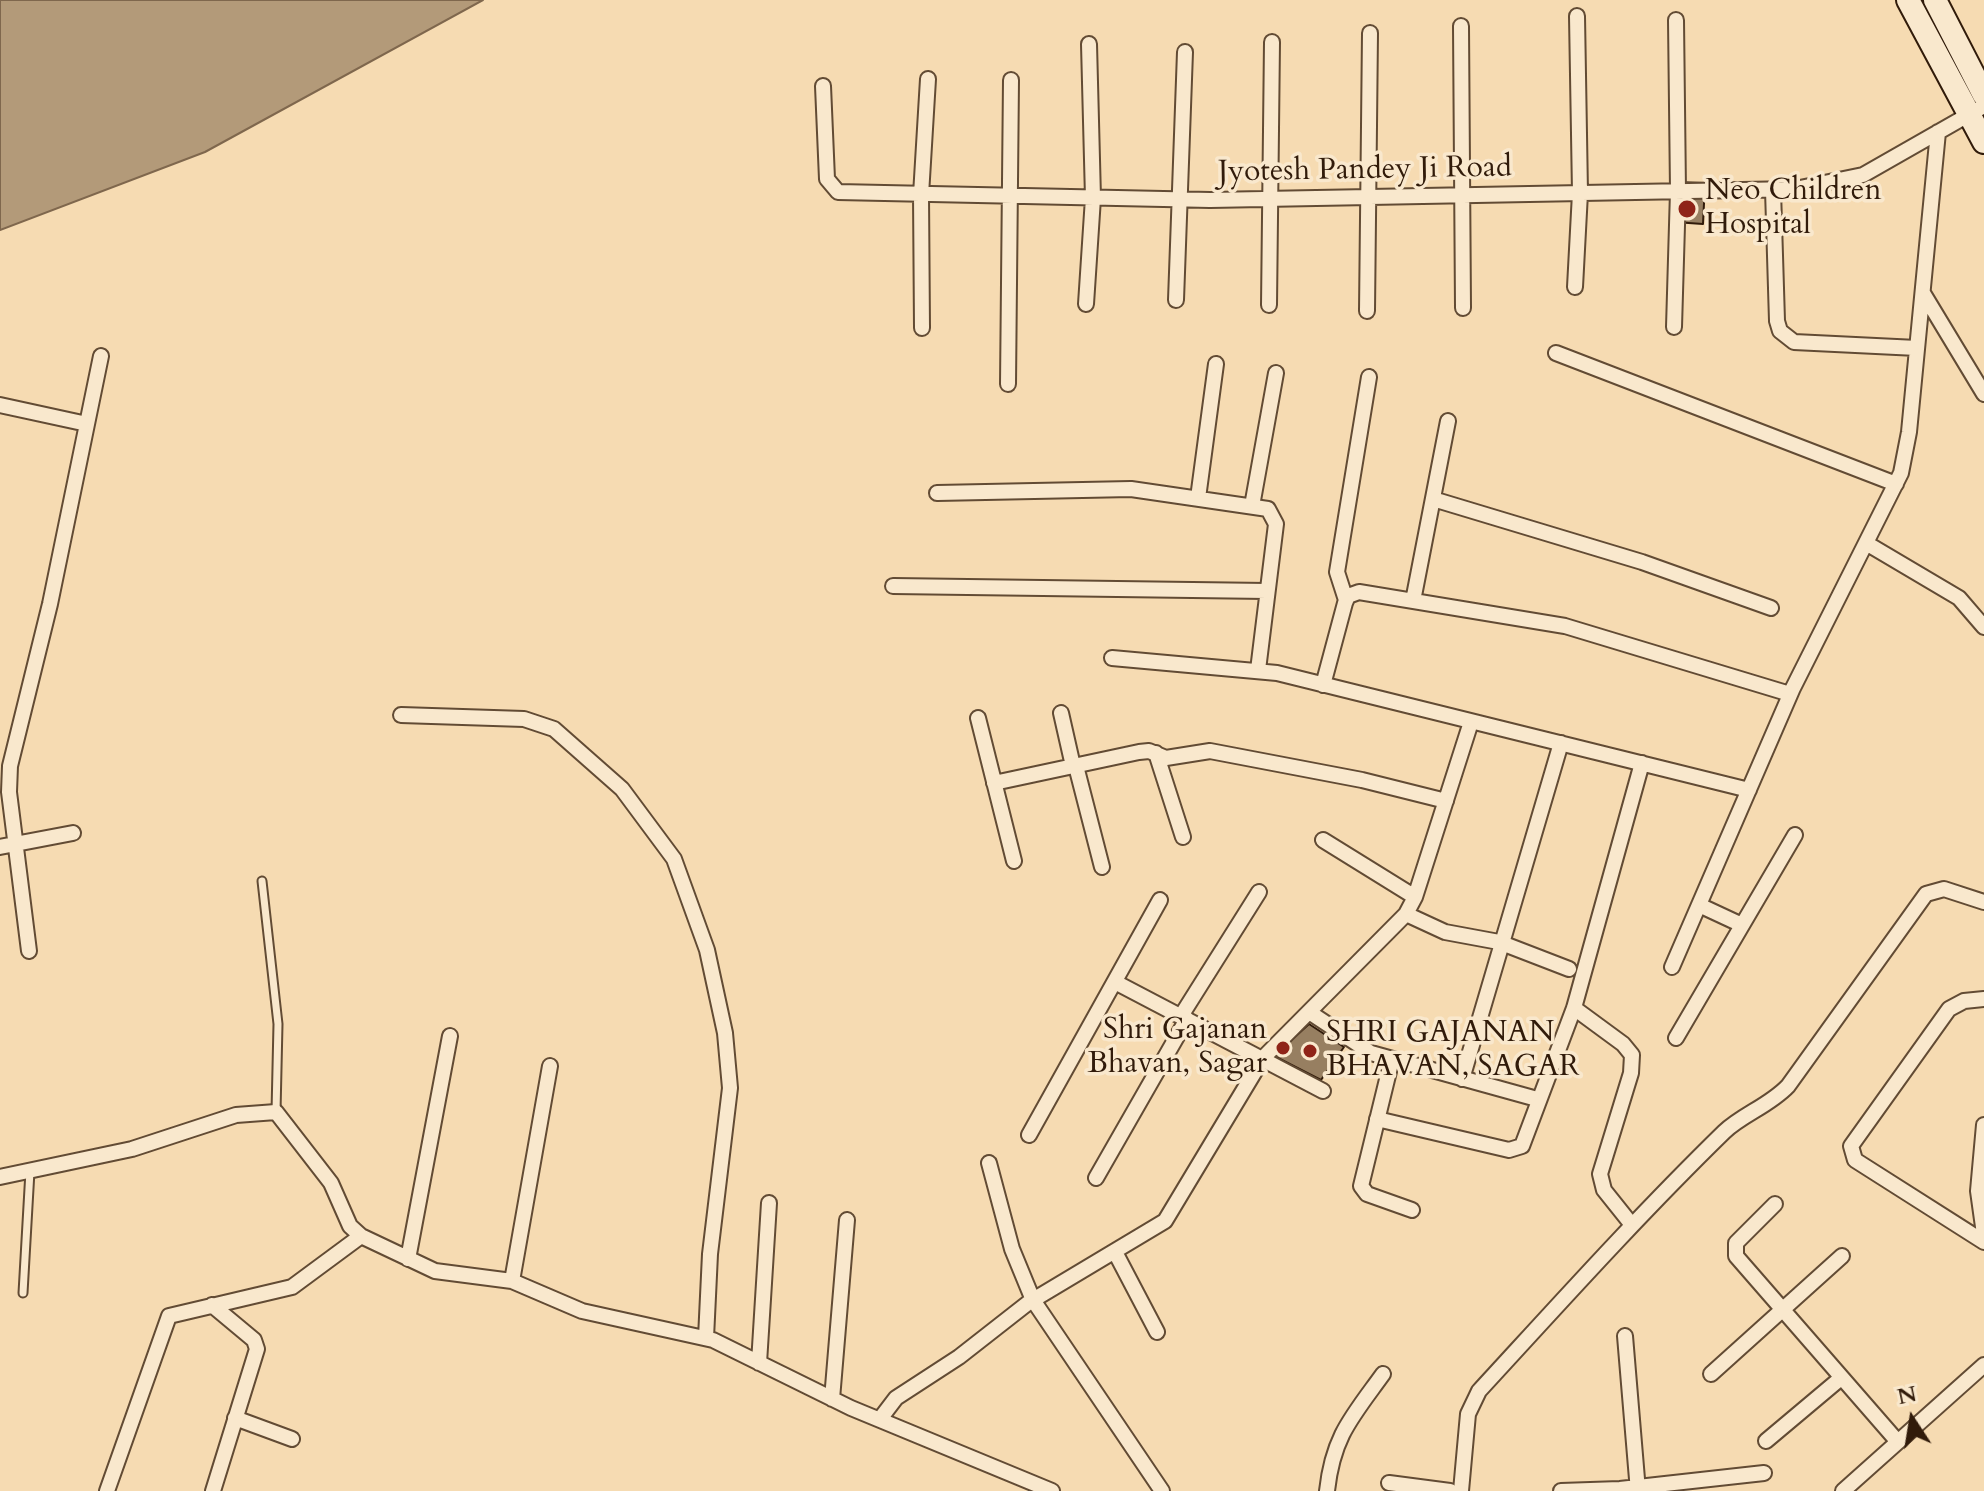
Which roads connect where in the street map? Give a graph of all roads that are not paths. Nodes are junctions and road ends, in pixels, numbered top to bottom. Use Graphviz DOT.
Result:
graph roads {
  1 [pos="1908,0"];
  2 [pos="1935,0"];
  3 [pos="1577,16"];
  4 [pos="1676,20"];
  5 [pos="1461,26"];
  6 [pos="1370,33"];
  7 [pos="1272,42"];
  8 [pos="1089,44"];
  9 [pos="1185,52"];
  10 [pos="928,79"];
  11 [pos="1011,80"];
  12 [pos="823,86"];
  13 [pos="1984,95"];
  14 [pos="1980,125"];
  15 [pos="1938,132"];
  16 [pos="1773,190"];
  17 [pos="1678,191"];
  18 [pos="1580,193"];
  19 [pos="921,195"];
  20 [pos="1464,195"];
  21 [pos="1012,196"];
  22 [pos="1367,197"];
  23 [pos="1093,198"];
  24 [pos="1179,199"];
  25 [pos="1269,199"];
  26 [pos="1575,287"];
  27 [pos="1923,293"];
  28 [pos="1176,300"];
  29 [pos="1086,304"];
  30 [pos="1269,305"];
  31 [pos="1463,308"];
  32 [pos="1367,311"];
  33 [pos="1674,327"];
  34 [pos="922,328"];
  35 [pos="1917,348"];
  36 [pos="1556,353"];
  37 [pos="101,356"];
  38 [pos="1216,364"];
  39 [pos="1276,373"];
  40 [pos="1369,377"];
  41 [pos="1008,384"];
  42 [pos="1984,394"];
  43 [pos="0,405"];
  44 [pos="1448,421"];
  45 [pos="87,424"];
  46 [pos="1896,484"];
  47 [pos="937,493"];
  48 [pos="1198,498"];
  49 [pos="1433,499"];
  50 [pos="1252,506"];
  51 [pos="1866,543"];
  52 [pos="893,586"];
  53 [pos="1267,591"];
  54 [pos="1346,600"];
  55 [pos="1413,601"];
  56 [pos="1771,608"];
  57 [pos="1982,618"];
  58 [pos="1112,658"];
  59 [pos="1258,670"];
  60 [pos="1323,685"];
  61 [pos="1790,694"];
  62 [pos="1061,713"];
  63 [pos="401,715"];
  64 [pos="978,718"];
  65 [pos="1471,722"];
  66 [pos="1561,743"];
  67 [pos="1156,753"];
  68 [pos="1642,763"];
  69 [pos="1074,766"];
  70 [pos="994,783"];
  71 [pos="1749,790"];
  72 [pos="1446,801"];
  73 [pos="73,833"];
  74 [pos="1795,835"];
  75 [pos="1183,837"];
  76 [pos="1323,840"];
  77 [pos="15,844"];
  78 [pos="0,847"];
  79 [pos="1014,861"];
  80 [pos="1102,867"];
  81 [pos="262,881"];
  82 [pos="1259,892"];
  83 [pos="1415,897"];
  84 [pos="1160,900"];
  85 [pos="1984,902"];
  86 [pos="1699,905"];
  87 [pos="1406,914"];
  88 [pos="1742,925"];
  89 [pos="29,951"];
  90 [pos="1500,951"];
  91 [pos="1672,967"];
  92 [pos="1576,978"];
  93 [pos="1115,982"];
  94 [pos="1984,999"];
  95 [pos="1574,1008"];
  96 [pos="1309,1012"];
  97 [pos="1184,1017"];
  98 [pos="450,1036"];
  99 [pos="1676,1038"];
  100 [pos="1263,1058"];
  101 [pos="1392,1059"];
  102 [pos="550,1066"];
  103 [pos="1462,1079"];
  104 [pos="1323,1091"];
  105 [pos="1537,1099"];
  106 [pos="276,1112"];
  107 [pos="1377,1119"];
  108 [pos="1984,1125"];
  109 [pos="1029,1135"];
  110 [pos="989,1163"];
  111 [pos="30,1171"];
  112 [pos="0,1177"];
  113 [pos="1096,1178"];
  114 [pos="1981,1178"];
  115 [pos="769,1203"];
  116 [pos="1775,1204"];
  117 [pos="1412,1210"];
  118 [pos="847,1220"];
  119 [pos="1632,1225"];
  120 [pos="1984,1234"];
  121 [pos="361,1236"];
  122 [pos="1984,1242"];
  123 [pos="1115,1252"];
  124 [pos="1842,1256"];
  125 [pos="408,1259"];
  126 [pos="512,1281"];
  127 [pos="23,1293"];
  128 [pos="1033,1300"];
  129 [pos="212,1305"];
  130 [pos="1782,1310"];
  131 [pos="1157,1332"];
  132 [pos="1625,1336"];
  133 [pos="706,1338"];
  134 [pos="759,1363"];
  135 [pos="1984,1365"];
  136 [pos="1383,1374"];
  137 [pos="1711,1374"];
  138 [pos="1841,1378"];
  139 [pos="832,1399"];
  140 [pos="235,1418"];
  141 [pos="880,1419"];
  142 [pos="292,1439"];
  143 [pos="1766,1441"];
  144 [pos="1898,1442"];
  145 [pos="1764,1473"];
  146 [pos="1389,1483"];
  147 [pos="1721,1484"];
  148 [pos="1638,1489"];
  149 [pos="107,1491"];
  150 [pos="213,1491"];
  151 [pos="1052,1491"];
  152 [pos="1162,1491"];
  153 [pos="1327,1491"];
  154 [pos="1450,1491"];
  155 [pos="1461,1491"];
  156 [pos="1561,1491"];
  157 [pos="1843,1491"];
  1 -- 14 [label="street"];
  2 -- 13 [label="street"];
  3 -- 18 [label="street"];
  4 -- 17 [label="street"];
  5 -- 20 [label="street"];
  6 -- 22 [label="street"];
  7 -- 25 [label="street"];
  8 -- 23 [label="street"];
  9 -- 24 [label="street"];
  10 -- 19 [label="street"];
  11 -- 21 [label="street"];
  12 -- 19 [label="street, Jyotesh Pandey Ji Road"];
  14 -- 15 [label="street, Jyotesh Pandey Ji Road"];
  15 -- 16 [label="street, Jyotesh Pandey Ji Road"];
  15 -- 27 [label="street"];
  16 -- 17 [label="street, Jyotesh Pandey Ji Road"];
  16 -- 35 [label="street"];
  17 -- 18 [label="street, Jyotesh Pandey Ji Road"];
  17 -- 33 [label="street"];
  18 -- 20 [label="street, Jyotesh Pandey Ji Road"];
  18 -- 26 [label="street"];
  19 -- 21 [label="street, Jyotesh Pandey Ji Road"];
  19 -- 34 [label="street"];
  20 -- 22 [label="street, Jyotesh Pandey Ji Road"];
  20 -- 31 [label="street"];
  21 -- 23 [label="street, Jyotesh Pandey Ji Road"];
  21 -- 41 [label="street"];
  22 -- 25 [label="street, Jyotesh Pandey Ji Road"];
  22 -- 32 [label="street"];
  23 -- 24 [label="street, Jyotesh Pandey Ji Road"];
  23 -- 29 [label="street"];
  24 -- 25 [label="street, Jyotesh Pandey Ji Road"];
  24 -- 28 [label="street"];
  25 -- 30 [label="street"];
  27 -- 35 [label="street"];
  27 -- 42 [label="street"];
  35 -- 46 [label="street"];
  36 -- 46 [label="street"];
  37 -- 45 [label="street"];
  38 -- 48 [label="street"];
  39 -- 50 [label="street"];
  40 -- 54 [label="street"];
  43 -- 45 [label="street"];
  44 -- 49 [label="street"];
  45 -- 77 [label="street"];
  46 -- 51 [label="street"];
  47 -- 48 [label="street"];
  48 -- 50 [label="street"];
  49 -- 55 [label="street"];
  49 -- 56 [label="street"];
  50 -- 53 [label="street"];
  51 -- 57 [label="street"];
  51 -- 61 [label="street"];
  52 -- 53 [label="street"];
  53 -- 59 [label="street"];
  54 -- 55 [label="street"];
  54 -- 60 [label="street"];
  55 -- 61 [label="street"];
  58 -- 59 [label="street"];
  59 -- 60 [label="street"];
  60 -- 65 [label="street"];
  61 -- 71 [label="street"];
  62 -- 69 [label="street"];
  63 -- 133 [label="street"];
  64 -- 70 [label="street"];
  65 -- 66 [label="street"];
  65 -- 72 [label="street"];
  66 -- 68 [label="street"];
  66 -- 90 [label="street"];
  67 -- 69 [label="street"];
  67 -- 72 [label="street"];
  67 -- 75 [label="street"];
  68 -- 71 [label="street"];
  68 -- 92 [label="street"];
  69 -- 70 [label="street"];
  69 -- 80 [label="street"];
  70 -- 79 [label="street"];
  71 -- 86 [label="street"];
  72 -- 83 [label="street"];
  73 -- 77 [label="street"];
  74 -- 88 [label="street"];
  76 -- 83 [label="street"];
  77 -- 78 [label="street"];
  77 -- 89 [label="street"];
  81 -- 106 [label="lane"];
  82 -- 97 [label="street"];
  83 -- 87 [label="street"];
  84 -- 93 [label="street"];
  85 -- 119 [label="street"];
  86 -- 88 [label="street"];
  86 -- 91 [label="street"];
  87 -- 90 [label="street"];
  87 -- 96 [label="street"];
  88 -- 99 [label="street"];
  90 -- 92 [label="street"];
  90 -- 103 [label="street"];
  92 -- 95 [label="street"];
  93 -- 97 [label="street"];
  93 -- 109 [label="street"];
  94 -- 122 [label="street"];
  95 -- 105 [label="street"];
  95 -- 119 [label="street"];
  96 -- 100 [label="street"];
  96 -- 101 [label="street"];
  97 -- 100 [label="street"];
  97 -- 113 [label="street"];
  98 -- 125 [label="street"];
  100 -- 104 [label="street"];
  100 -- 123 [label="street"];
  101 -- 103 [label="street"];
  101 -- 107 [label="street"];
  102 -- 126 [label="street"];
  103 -- 105 [label="street"];
  105 -- 107 [label="street"];
  106 -- 111 [label="street"];
  106 -- 121 [label="street"];
  107 -- 117 [label="street"];
  108 -- 114 [label="street"];
  110 -- 128 [label="street"];
  111 -- 112 [label="street"];
  111 -- 127 [label="lane"];
  114 -- 120 [label="street"];
  115 -- 134 [label="street"];
  116 -- 130 [label="street"];
  118 -- 139 [label="street"];
  119 -- 155 [label="street"];
  121 -- 125 [label="street"];
  121 -- 129 [label="street"];
  123 -- 128 [label="street"];
  123 -- 131 [label="street"];
  124 -- 130 [label="street"];
  125 -- 126 [label="street"];
  126 -- 133 [label="street"];
  128 -- 141 [label="street"];
  128 -- 152 [label="street"];
  129 -- 140 [label="street"];
  129 -- 149 [label="street"];
  130 -- 137 [label="street"];
  130 -- 138 [label="street"];
  132 -- 148 [label="street"];
  133 -- 134 [label="street"];
  134 -- 139 [label="street"];
  135 -- 144 [label="street"];
  136 -- 153 [label="street"];
  138 -- 143 [label="street"];
  138 -- 144 [label="street"];
  139 -- 141 [label="street"];
  140 -- 142 [label="street"];
  140 -- 150 [label="street"];
  141 -- 151 [label="street"];
  144 -- 157 [label="street"];
  145 -- 147 [label="street"];
  146 -- 154 [label="street"];
  147 -- 148 [label="street"];
  148 -- 156 [label="street"];
}
